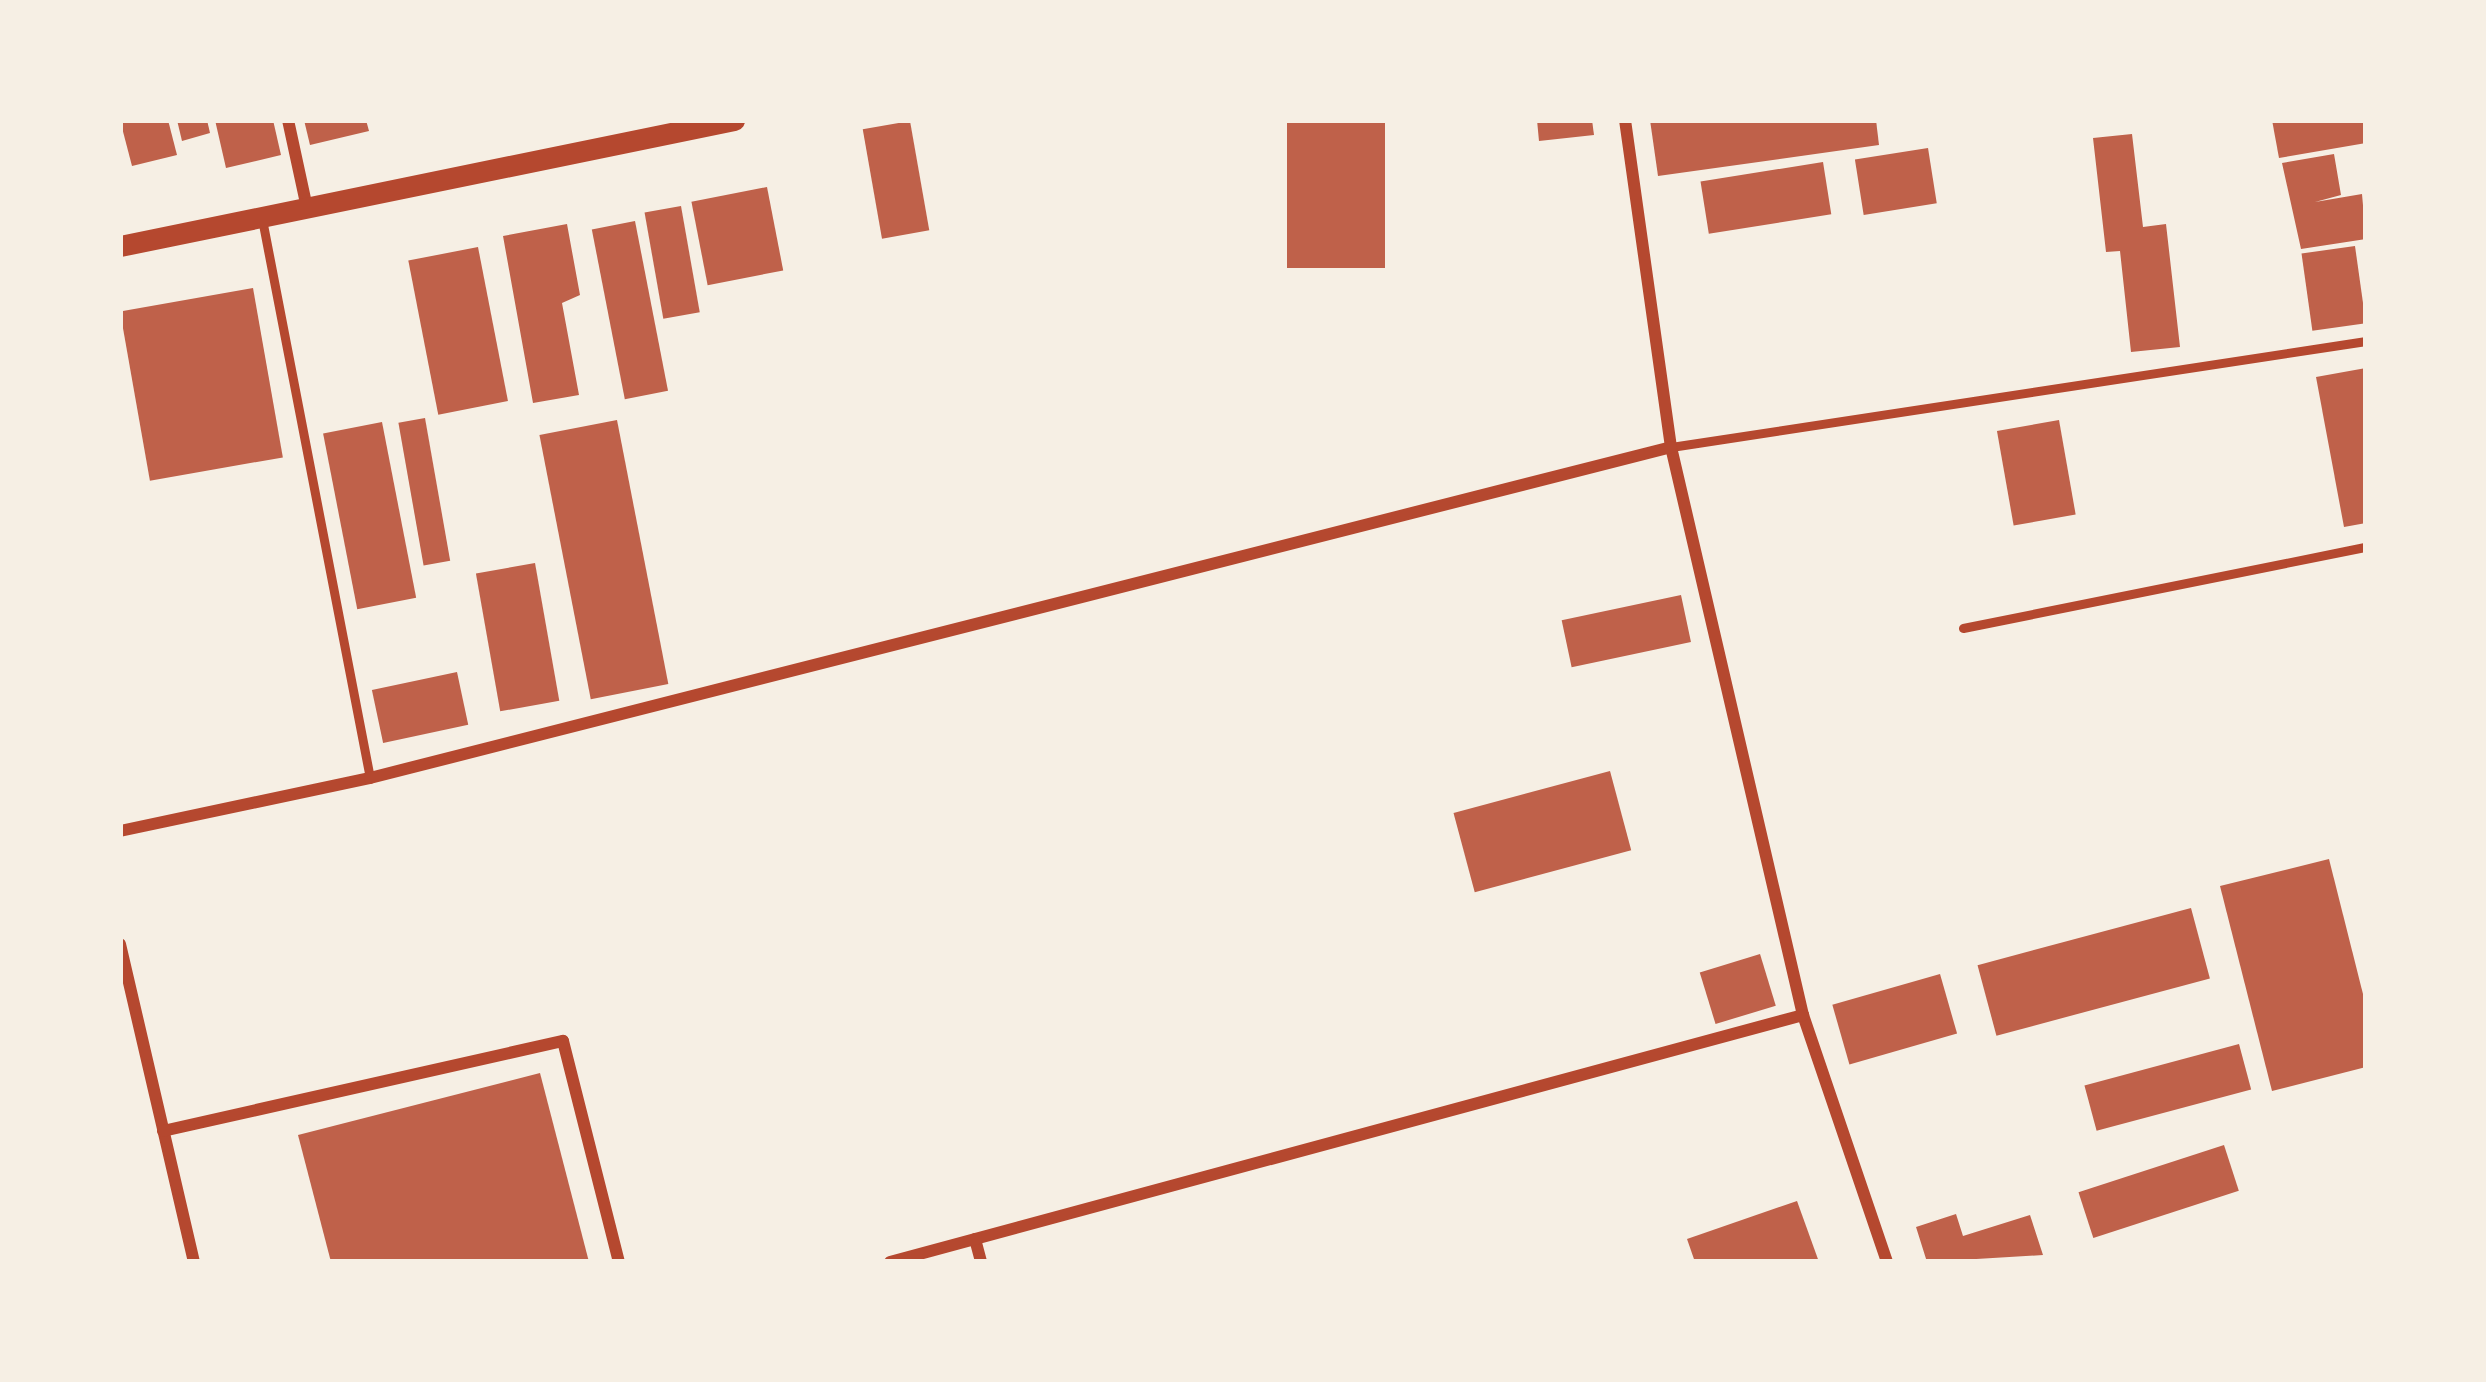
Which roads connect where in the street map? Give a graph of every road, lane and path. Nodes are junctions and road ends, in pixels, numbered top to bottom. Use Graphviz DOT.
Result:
graph roads {
  1 [pos="288,120"];
  2 [pos="734,120"];
  3 [pos="1625,120"];
  4 [pos="308,209"];
  5 [pos="262,219"];
  6 [pos="120,246"];
  7 [pos="2366,341"];
  8 [pos="1671,447"];
  9 [pos="2366,548"];
  10 [pos="1963,628"];
  11 [pos="370,778"];
  12 [pos="120,831"];
  13 [pos="120,944"];
  14 [pos="1803,1015"];
  15 [pos="163,1131"];
  16 [pos="975,1239"];
  17 [pos="194,1262"];
  18 [pos="619,1262"];
  19 [pos="890,1262"];
  20 [pos="981,1262"];
  21 [pos="1887,1262"];
  1 -- 4 [label="street"];
  2 -- 4 [label="street"];
  3 -- 8 [label="street"];
  4 -- 5 [label="street"];
  5 -- 6 [label="street"];
  5 -- 11 [label="lane"];
  7 -- 8 [label="lane"];
  8 -- 11 [label="street"];
  8 -- 14 [label="street"];
  9 -- 10 [label="lane"];
  11 -- 12 [label="street"];
  13 -- 15 [label="street"];
  14 -- 16 [label="street"];
  14 -- 21 [label="street"];
  15 -- 17 [label="street"];
  15 -- 18 [label="street"];
  16 -- 19 [label="street"];
  16 -- 20 [label="street"];
}
